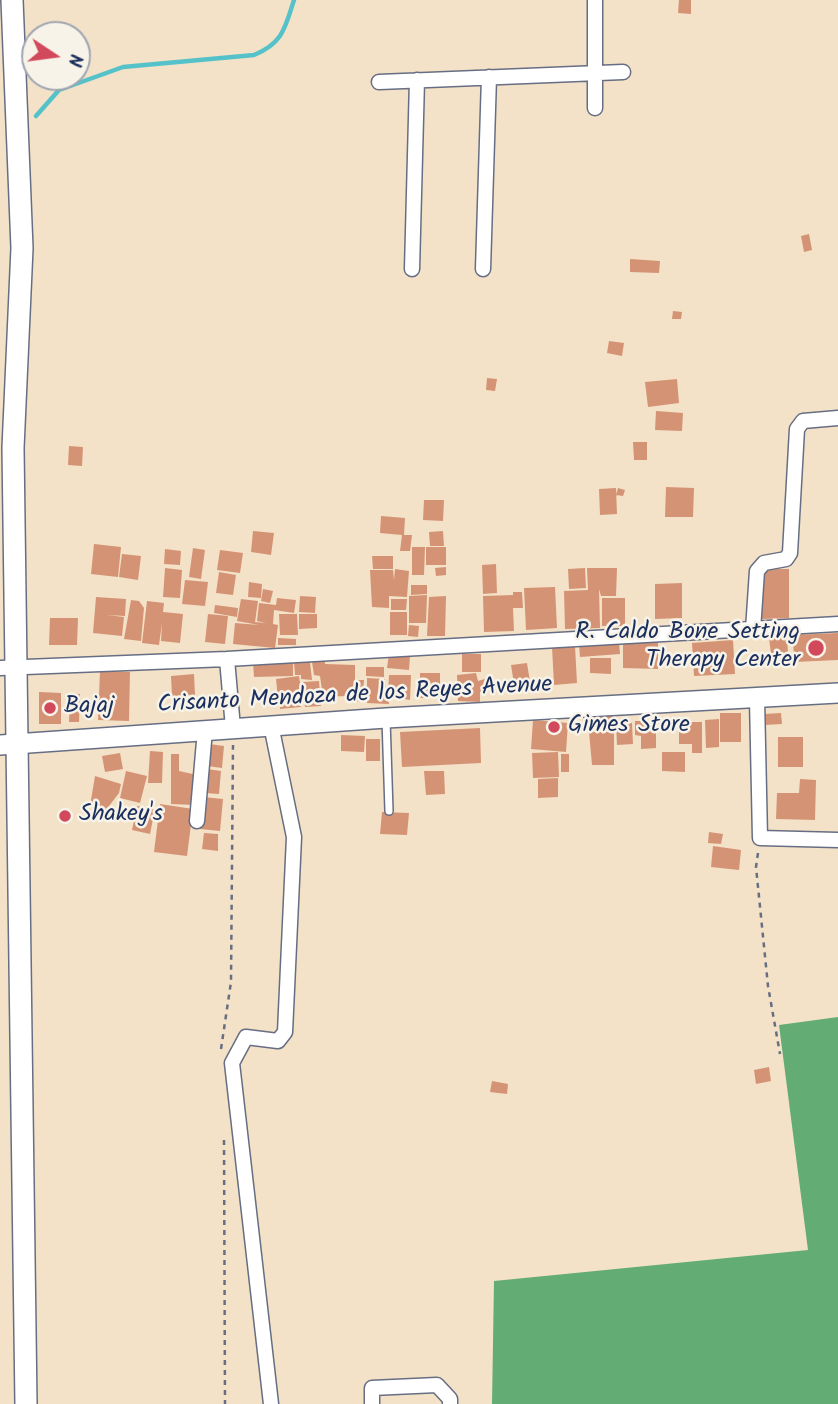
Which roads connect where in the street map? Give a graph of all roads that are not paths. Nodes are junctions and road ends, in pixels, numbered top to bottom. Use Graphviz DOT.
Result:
graph roads {
  1 [pos="12,0"];
  2 [pos="594,0"];
  3 [pos="595,72"];
  4 [pos="623,72"];
  5 [pos="489,77"];
  6 [pos="417,80"];
  7 [pos="379,82"];
  8 [pos="595,108"];
  9 [pos="412,269"];
  10 [pos="483,269"];
  11 [pos="838,418"];
  12 [pos="838,624"];
  13 [pos="753,630"];
  14 [pos="227,659"];
  15 [pos="8,668"];
  16 [pos="838,693"];
  17 [pos="757,699"];
  18 [pos="386,718"];
  19 [pos="271,725"];
  20 [pos="233,728"];
  21 [pos="205,730"];
  22 [pos="8,744"];
  23 [pos="389,811"];
  24 [pos="197,821"];
  25 [pos="838,841"];
  26 [pos="26,1404"];
  27 [pos="271,1404"];
  28 [pos="372,1404"];
  29 [pos="450,1404"];
  1 -- 15 [label="main road"];
  2 -- 3 [label="street"];
  3 -- 4 [label="street"];
  3 -- 5 [label="street"];
  3 -- 8 [label="street"];
  5 -- 6 [label="street"];
  5 -- 10 [label="street"];
  6 -- 7 [label="street"];
  6 -- 9 [label="street"];
  11 -- 13 [label="street"];
  12 -- 13 [label="street"];
  13 -- 14 [label="street"];
  14 -- 15 [label="street"];
  14 -- 20 [label="street"];
  15 -- 22 [label="main road"];
  16 -- 17 [label="main road, Crisanto Mendoza de los Reyes Avenue"];
  17 -- 18 [label="main road, Crisanto Mendoza de los Reyes Avenue"];
  17 -- 25 [label="street"];
  18 -- 19 [label="main road, Crisanto Mendoza de los Reyes Avenue"];
  18 -- 23 [label="lane"];
  19 -- 20 [label="main road, Crisanto Mendoza de los Reyes Avenue"];
  19 -- 27 [label="street"];
  20 -- 21 [label="main road, Crisanto Mendoza de los Reyes Avenue"];
  21 -- 22 [label="main road, Crisanto Mendoza de los Reyes Avenue"];
  21 -- 24 [label="street"];
  22 -- 26 [label="main road"];
  28 -- 29 [label="street"];
}
